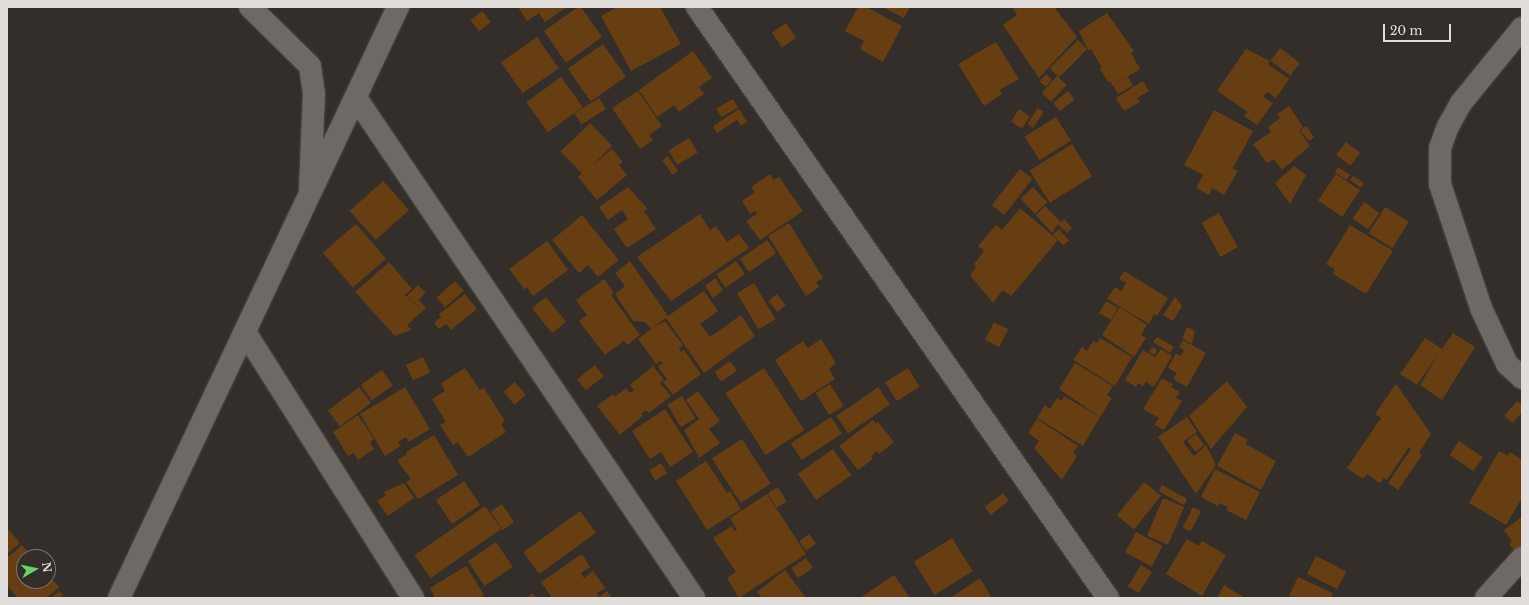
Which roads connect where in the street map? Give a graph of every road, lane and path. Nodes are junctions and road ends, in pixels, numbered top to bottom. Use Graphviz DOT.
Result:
graph roads {
  1 [pos="250,7"];
  2 [pos="398,7"];
  3 [pos="697,7"];
  4 [pos="1522,28"];
  5 [pos="356,98"];
  6 [pos="310,196"];
  7 [pos="245,332"];
  8 [pos="1522,378"];
  9 [pos="1522,558"];
  10 [pos="120,598"];
  11 [pos="413,598"];
  12 [pos="694,598"];
  13 [pos="1108,598"];
  14 [pos="1486,598"];
  1 -- 6 [label="street"];
  2 -- 5 [label="street"];
  3 -- 13 [label="street"];
  4 -- 8 [label="street"];
  5 -- 6 [label="street"];
  5 -- 12 [label="street"];
  6 -- 7 [label="street"];
  7 -- 10 [label="street"];
  7 -- 11 [label="street"];
  9 -- 14 [label="street"];
}
